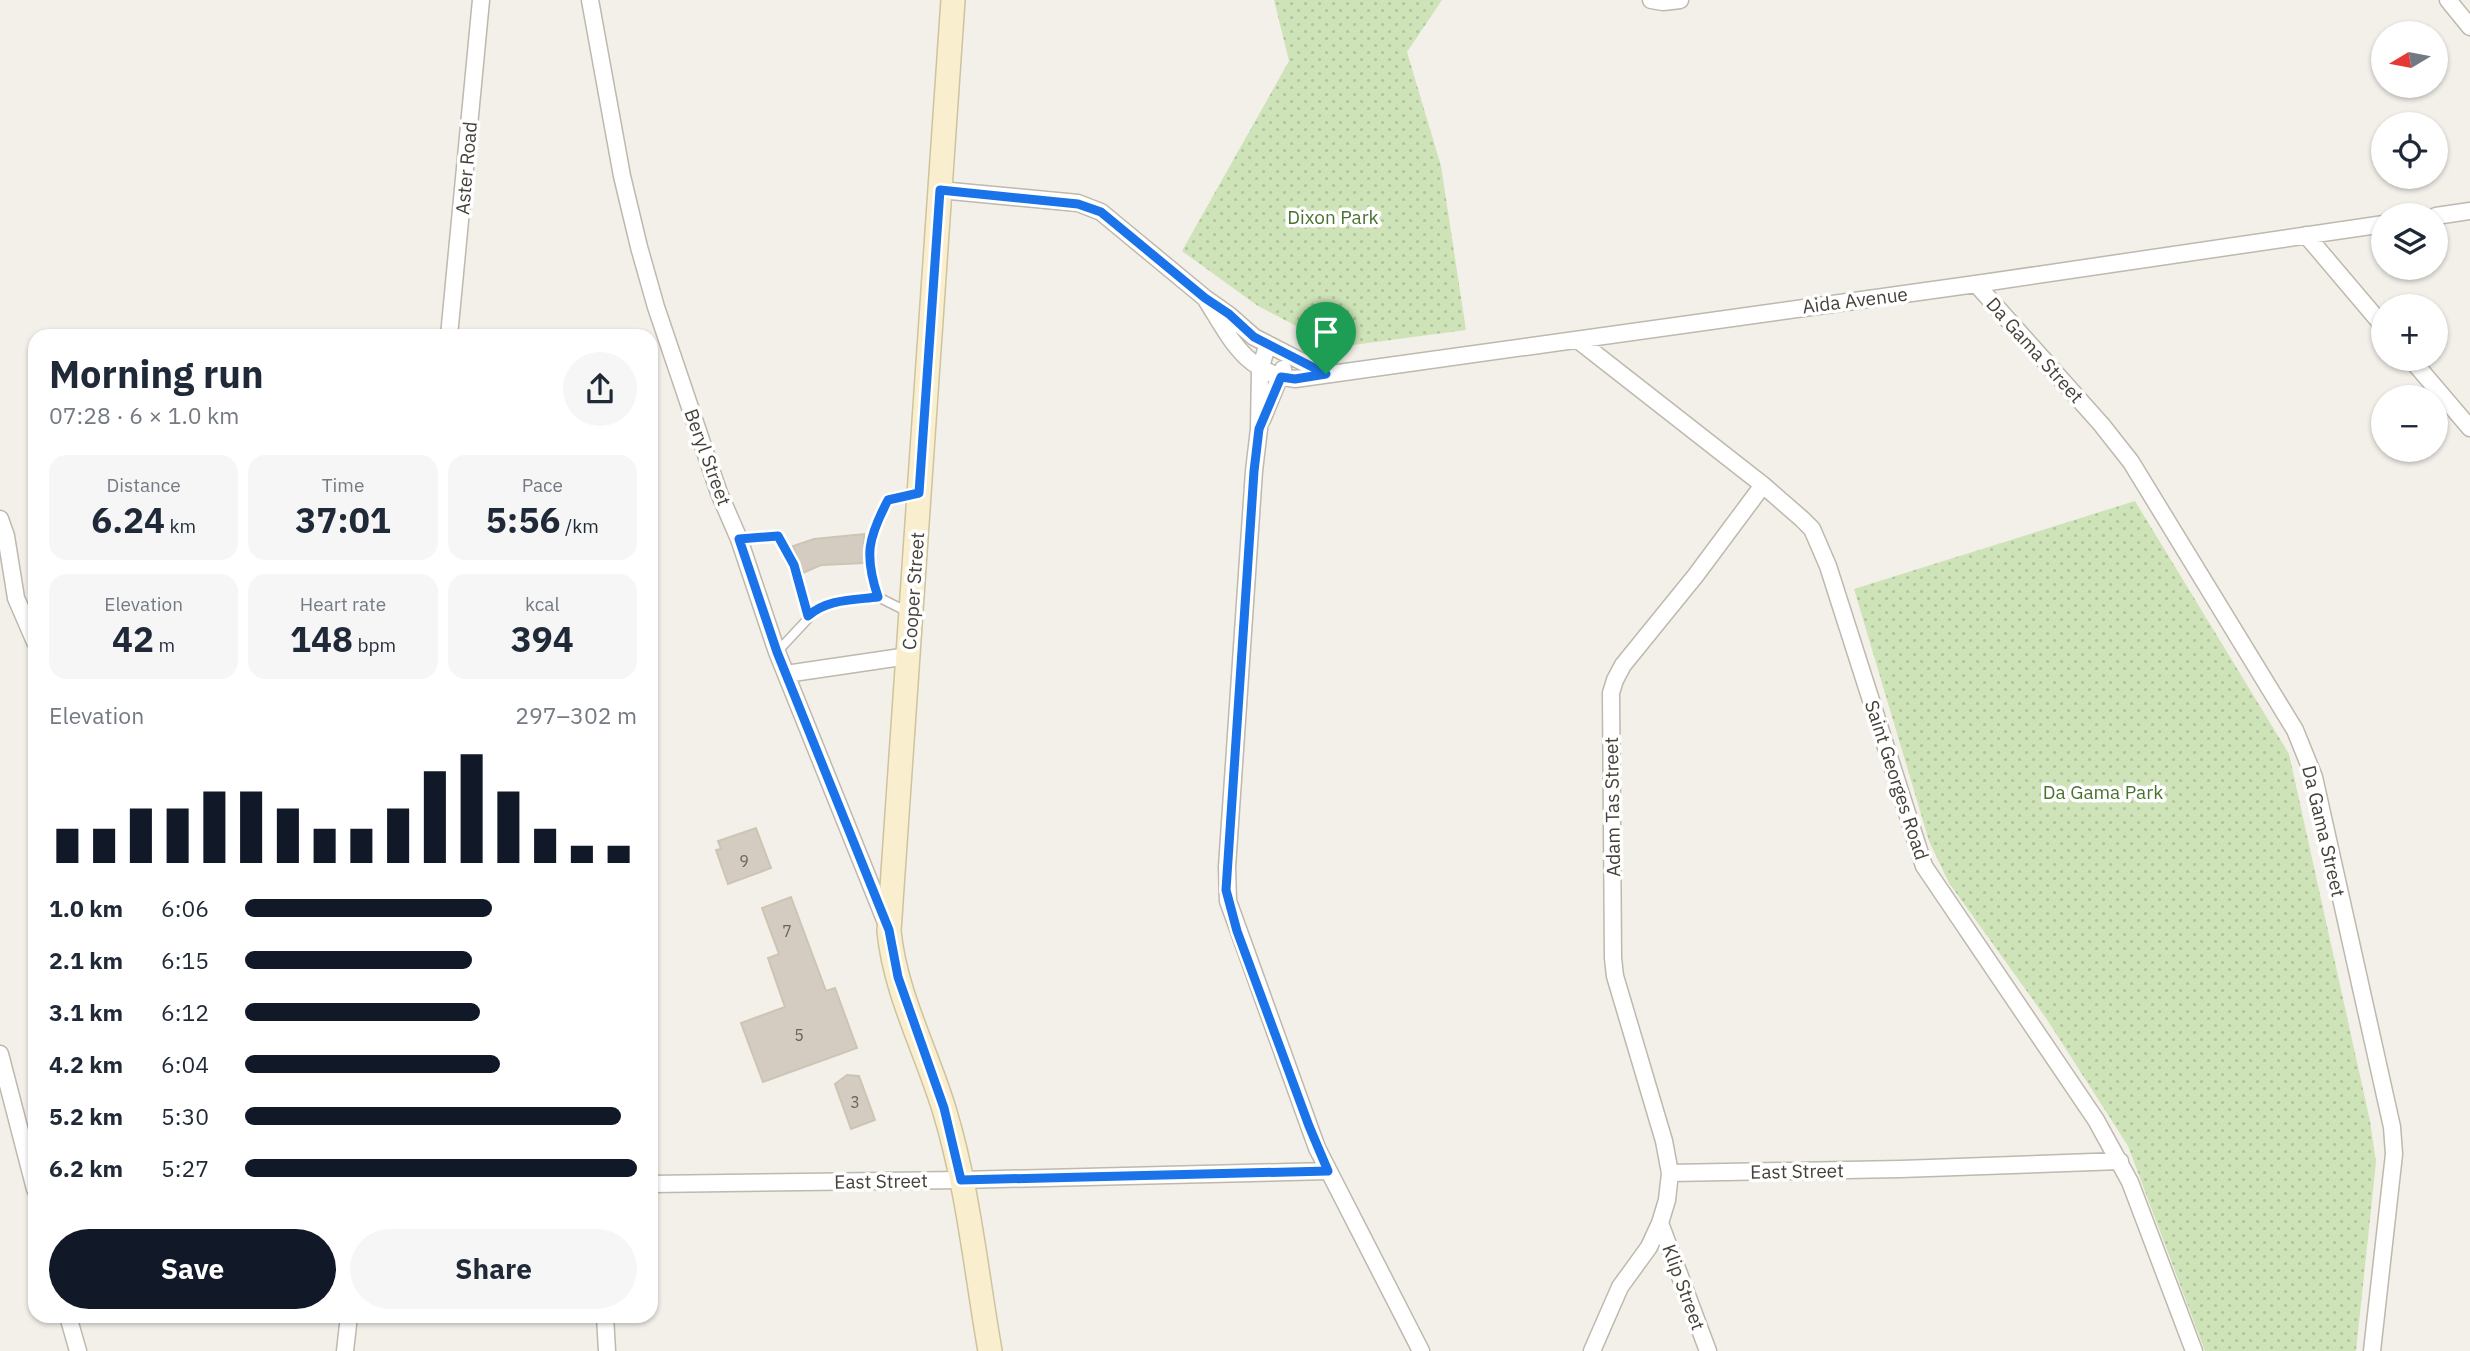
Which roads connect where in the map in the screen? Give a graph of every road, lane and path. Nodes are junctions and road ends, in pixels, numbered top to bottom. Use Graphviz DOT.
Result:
graph roads {
  1 [pos="481,0"];
  2 [pos="590,0"];
  3 [pos="953,0"];
  4 [pos="1651,0"];
  5 [pos="1680,0"];
  6 [pos="2448,0"];
  7 [pos="2470,27"];
  8 [pos="940,190"];
  9 [pos="2470,211"];
  10 [pos="2448,214"];
  11 [pos="2371,226"];
  12 [pos="2306,235"];
  13 [pos="1976,284"];
  14 [pos="1205,298"];
  15 [pos="2371,312"];
  16 [pos="450,329"];
  17 [pos="1579,341"];
  18 [pos="1267,346"];
  19 [pos="1287,354"];
  20 [pos="1260,370"];
  21 [pos="2421,371"];
  22 [pos="1326,374"];
  23 [pos="1281,377"];
  24 [pos="2470,428"];
  25 [pos="1259,429"];
  26 [pos="1763,485"];
  27 [pos="919,493"];
  28 [pos="0,519"];
  29 [pos="739,539"];
  30 [pos="878,597"];
  31 [pos="912,614"];
  32 [pos="808,616"];
  33 [pos="28,626"];
  34 [pos="777,652"];
  35 [pos="908,656"];
  36 [pos="786,674"];
  37 [pos="889,930"];
  38 [pos="0,1054"];
  39 [pos="2120,1161"];
  40 [pos="28,1162"];
  41 [pos="1328,1171"];
  42 [pos="1670,1172"];
  43 [pos="961,1180"];
  44 [pos="658,1184"];
  45 [pos="1660,1223"];
  46 [pos="70,1323"];
  47 [pos="348,1323"];
  48 [pos="605,1323"];
  49 [pos="78,1351"];
  50 [pos="345,1351"];
  51 [pos="607,1351"];
  52 [pos="990,1351"];
  53 [pos="1421,1351"];
  54 [pos="1592,1351"];
  55 [pos="1708,1351"];
  56 [pos="2194,1351"];
  57 [pos="2372,1351"];
  1 -- 16 [label="street, Aster Road"];
  2 -- 29 [label="street, Beryl Street"];
  3 -- 8 [label="main road, Cooper Street"];
  4 -- 5 [label="street"];
  6 -- 7 [label="street"];
  8 -- 14 [label="street, Aida Avenue"];
  8 -- 27 [label="main road, Cooper Street"];
  9 -- 10 [label="street"];
  11 -- 12 [label="street, Aida Avenue"];
  12 -- 13 [label="street, Aida Avenue"];
  12 -- 15 [label="street"];
  13 -- 17 [label="street, Aida Avenue"];
  13 -- 57 [label="street, Da Gama Street"];
  14 -- 18 [label="street, Aida Avenue"];
  14 -- 20 [label="street, Aida Avenue"];
  17 -- 22 [label="street, Aida Avenue"];
  17 -- 26 [label="street, Saint Georges Road"];
  18 -- 19 [label="street, Aida Avenue"];
  18 -- 20 [label="street"];
  19 -- 22 [label="street, Aida Avenue"];
  19 -- 23 [label="street"];
  20 -- 23 [label="street, Aida Avenue"];
  20 -- 25 [label="street"];
  21 -- 24 [label="street"];
  22 -- 23 [label="street, Aida Avenue"];
  23 -- 25 [label="street"];
  25 -- 41 [label="street"];
  26 -- 39 [label="street, Saint Georges Road"];
  26 -- 42 [label="street, Adam Tas Street"];
  27 -- 30 [label="lane"];
  27 -- 31 [label="main road, Cooper Street"];
  28 -- 33 [label="street"];
  29 -- 32 [label="lane"];
  29 -- 34 [label="street, Beryl Street"];
  30 -- 31 [label="lane"];
  30 -- 32 [label="lane"];
  31 -- 35 [label="main road, Cooper Street"];
  32 -- 34 [label="lane"];
  34 -- 36 [label="street, Beryl Street"];
  35 -- 36 [label="street"];
  35 -- 37 [label="main road, Cooper Street"];
  36 -- 37 [label="street, Beryl Street"];
  37 -- 43 [label="main road, Beryl Street"];
  38 -- 40 [label="street"];
  39 -- 42 [label="street, East Street"];
  39 -- 56 [label="street, Saint Georges Road"];
  41 -- 43 [label="street, East Street"];
  41 -- 53 [label="street"];
  42 -- 45 [label="street"];
  43 -- 44 [label="street, East Street"];
  43 -- 52 [label="main road, Beryl Street"];
  45 -- 54 [label="street"];
  45 -- 55 [label="street, Klip Street"];
  46 -- 49 [label="street"];
  47 -- 50 [label="street"];
  48 -- 51 [label="street"];
}
